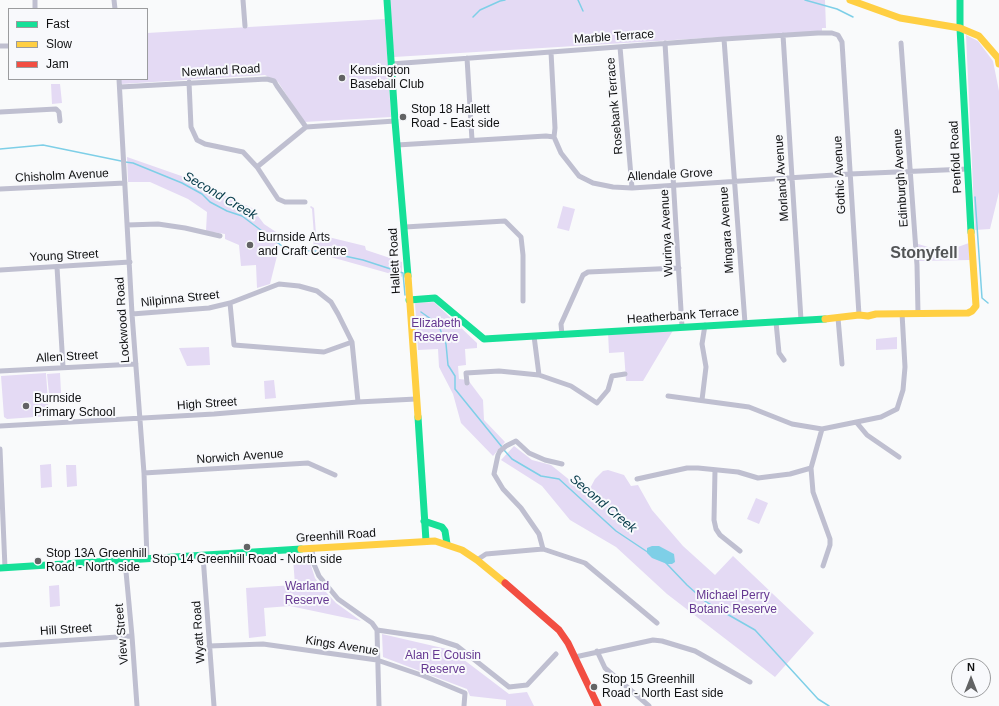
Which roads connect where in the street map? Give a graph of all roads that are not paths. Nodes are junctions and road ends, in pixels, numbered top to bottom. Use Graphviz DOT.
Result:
graph roads {
  1 [pos="243,0"];
  2 [pos="387,0"];
  3 [pos="850,0"];
  4 [pos="960,0"];
  5 [pos="245,26"];
  6 [pos="960,28"];
  7 [pos="783,35"];
  8 [pos="838,35"];
  9 [pos="724,39"];
  10 [pos="665,43"];
  11 [pos="901,43"];
  12 [pos="620,47"];
  13 [pos="551,52"];
  14 [pos="467,58"];
  15 [pos="391,64"];
  16 [pos="999,64"];
  17 [pos="119,80"];
  18 [pos="189,82"];
  19 [pos="120,87"];
  20 [pos="0,112"];
  21 [pos="60,121"];
  22 [pos="395,121"];
  23 [pos="306,127"];
  24 [pos="554,137"];
  25 [pos="472,140"];
  26 [pos="397,145"];
  27 [pos="256,167"];
  28 [pos="967,169"];
  29 [pos="909,171"];
  30 [pos="850,174"];
  31 [pos="792,178"];
  32 [pos="734,182"];
  33 [pos="125,183"];
  34 [pos="674,185"];
  35 [pos="632,188"];
  36 [pos="0,189"];
  37 [pos="305,202"];
  38 [pos="127,225"];
  39 [pos="404,228"];
  40 [pos="220,236"];
  41 [pos="130,262"];
  42 [pos="57,267"];
  43 [pos="679,268"];
  44 [pos="0,270"];
  45 [pos="409,300"];
  46 [pos="523,301"];
  47 [pos="230,303"];
  48 [pos="972,311"];
  49 [pos="902,313"];
  50 [pos="918,313"];
  51 [pos="132,314"];
  52 [pos="859,316"];
  53 [pos="838,318"];
  54 [pos="801,320"];
  55 [pos="776,322"];
  56 [pos="745,323"];
  57 [pos="705,325"];
  58 [pos="682,327"];
  59 [pos="562,335"];
  60 [pos="534,336"];
  61 [pos="352,342"];
  62 [pos="784,360"];
  63 [pos="136,364"];
  64 [pos="842,364"];
  65 [pos="63,367"];
  66 [pos="0,371"];
  67 [pos="625,374"];
  68 [pos="539,375"];
  69 [pos="467,383"];
  70 [pos="668,396"];
  71 [pos="416,400"];
  72 [pos="702,400"];
  73 [pos="358,402"];
  74 [pos="140,418"];
  75 [pos="857,422"];
  76 [pos="0,426"];
  77 [pos="822,429"];
  78 [pos="0,449"];
  79 [pos="898,457"];
  80 [pos="562,464"];
  81 [pos="811,468"];
  82 [pos="715,470"];
  83 [pos="144,473"];
  84 [pos="335,475"];
  85 [pos="637,479"];
  86 [pos="1,504"];
  87 [pos="424,521"];
  88 [pos="426,541"];
  89 [pos="447,544"];
  90 [pos="312,548"];
  91 [pos="543,549"];
  92 [pos="740,551"];
  93 [pos="204,556"];
  94 [pos="147,559"];
  95 [pos="477,560"];
  96 [pos="125,561"];
  97 [pos="823,566"];
  98 [pos="2,568"];
  99 [pos="657,623"];
  100 [pos="377,630"];
  101 [pos="132,636"];
  102 [pos="0,644"];
  103 [pos="210,646"];
  104 [pos="597,651"];
  105 [pos="556,654"];
  106 [pos="574,657"];
  107 [pos="377,660"];
  108 [pos="750,682"];
  109 [pos="137,706"];
  110 [pos="214,706"];
  111 [pos="380,706"];
  112 [pos="464,706"];
  113 [pos="598,706"];
  114 [pos="648,706"];
  1 -- 5 [label="street"];
  2 -- 15 [label="main road, Hallett Road"];
  3 -- 6 [label="main road"];
  4 -- 6 [label="main road, Penfold Road"];
  6 -- 16 [label="main road"];
  6 -- 28 [label="main road, Penfold Road"];
  7 -- 8 [label="street, Marble Terrace"];
  7 -- 9 [label="street, Marble Terrace"];
  7 -- 31 [label="street, Morland Avenue"];
  8 -- 30 [label="street, Gothic Avenue"];
  9 -- 10 [label="street, Marble Terrace"];
  9 -- 32 [label="street, Mingara Avenue"];
  10 -- 12 [label="street, Marble Terrace"];
  10 -- 34 [label="street, Wurinya Avenue"];
  11 -- 29 [label="street, Edinburgh Avenue"];
  12 -- 13 [label="street, Marble Terrace"];
  12 -- 35 [label="street, Rosebank Terrace"];
  13 -- 14 [label="street, Marble Terrace"];
  13 -- 24 [label="street"];
  14 -- 15 [label="street, Marble Terrace"];
  14 -- 25 [label="street"];
  15 -- 22 [label="main road, Hallett Road"];
  17 -- 19 [label="street, Lockwood Road"];
  18 -- 19 [label="street, Newland Road"];
  18 -- 23 [label="street, Newland Road"];
  18 -- 27 [label="street"];
  19 -- 33 [label="street, Lockwood Road"];
  20 -- 21 [label="street"];
  22 -- 23 [label="street"];
  22 -- 26 [label="main road, Hallett Road"];
  23 -- 27 [label="street"];
  24 -- 25 [label="street"];
  24 -- 35 [label="street, Allendale Grove"];
  25 -- 26 [label="street"];
  26 -- 39 [label="main road, Hallett Road"];
  27 -- 37 [label="street"];
  28 -- 29 [label="street, Allendale Grove"];
  28 -- 48 [label="main road, Penfold Road"];
  29 -- 30 [label="street, Allendale Grove"];
  29 -- 50 [label="street, Edinburgh Avenue"];
  30 -- 31 [label="street, Allendale Grove"];
  30 -- 52 [label="street, Gothic Avenue"];
  31 -- 32 [label="street, Allendale Grove"];
  31 -- 54 [label="street, Morland Avenue"];
  32 -- 34 [label="street, Allendale Grove"];
  32 -- 56 [label="street, Mingara Avenue"];
  33 -- 36 [label="street, Chisholm Avenue"];
  33 -- 38 [label="street, Lockwood Road"];
  34 -- 35 [label="street, Allendale Grove"];
  34 -- 43 [label="street, Wurinya Avenue"];
  38 -- 40 [label="street"];
  38 -- 41 [label="street, Lockwood Road"];
  39 -- 45 [label="main road, Hallett Road"];
  39 -- 46 [label="street"];
  41 -- 42 [label="street, Young Street"];
  41 -- 51 [label="street, Lockwood Road"];
  42 -- 44 [label="street, Young Street"];
  42 -- 65 [label="street"];
  43 -- 58 [label="street, Wurinya Avenue"];
  43 -- 59 [label="street"];
  45 -- 60 [label="main road, Heatherbank Terrace"];
  45 -- 71 [label="main road, Hallett Road"];
  47 -- 51 [label="street, Nilpinna Street"];
  47 -- 61 [label="street, Nilpinna Street"];
  47 -- 61 [label="street"];
  48 -- 50 [label="main road, Heatherbank Terrace"];
  49 -- 50 [label="main road, Heatherbank Terrace"];
  49 -- 52 [label="main road, Heatherbank Terrace"];
  49 -- 75 [label="street"];
  51 -- 63 [label="street, Lockwood Road"];
  52 -- 53 [label="main road, Heatherbank Terrace"];
  53 -- 54 [label="main road, Heatherbank Terrace"];
  53 -- 64 [label="street"];
  54 -- 55 [label="main road, Heatherbank Terrace"];
  55 -- 56 [label="main road, Heatherbank Terrace"];
  55 -- 62 [label="street"];
  56 -- 57 [label="main road, Heatherbank Terrace"];
  57 -- 58 [label="main road, Heatherbank Terrace"];
  57 -- 72 [label="street"];
  58 -- 59 [label="main road, Heatherbank Terrace"];
  59 -- 60 [label="main road, Heatherbank Terrace"];
  60 -- 68 [label="street"];
  61 -- 73 [label="street, Nilpinna Street"];
  63 -- 65 [label="street, Allen Street"];
  63 -- 74 [label="street, Lockwood Road"];
  65 -- 66 [label="street, Allen Street"];
  67 -- 68 [label="street"];
  68 -- 69 [label="street"];
  70 -- 72 [label="street"];
  71 -- 73 [label="street, High Street"];
  71 -- 87 [label="main road, Hallett Road"];
  72 -- 77 [label="street"];
  73 -- 74 [label="street, High Street"];
  74 -- 76 [label="street, High Street"];
  74 -- 83 [label="street, Lockwood Road"];
  75 -- 77 [label="street"];
  75 -- 79 [label="street"];
  77 -- 81 [label="street"];
  78 -- 86 [label="street"];
  80 -- 91 [label="street"];
  81 -- 82 [label="street"];
  81 -- 97 [label="street"];
  82 -- 85 [label="street"];
  82 -- 92 [label="street"];
  83 -- 84 [label="street, Norwich Avenue"];
  83 -- 94 [label="street, Lockwood Road"];
  86 -- 98 [label="street"];
  87 -- 88 [label="main road, Hallett Road"];
  87 -- 89 [label="main road"];
  88 -- 89 [label="main road, Greenhill Road"];
  88 -- 90 [label="main road, Greenhill Road"];
  89 -- 95 [label="main road, Greenhill Road"];
  90 -- 93 [label="main road, Greenhill Road"];
  90 -- 100 [label="street"];
  91 -- 95 [label="street"];
  91 -- 99 [label="street"];
  93 -- 94 [label="main road, Greenhill Road"];
  93 -- 103 [label="street, Wyatt Road"];
  94 -- 96 [label="main road, Greenhill Road"];
  95 -- 106 [label="main road, Greenhill Road"];
  96 -- 98 [label="main road, Greenhill Road"];
  96 -- 101 [label="street, View Street"];
  100 -- 105 [label="street"];
  100 -- 107 [label="street"];
  101 -- 102 [label="street, Hill Street"];
  101 -- 109 [label="street, View Street"];
  103 -- 107 [label="street, Kings Avenue"];
  103 -- 110 [label="street, Wyatt Road"];
  104 -- 106 [label="street"];
  104 -- 108 [label="street"];
  104 -- 114 [label="street"];
  106 -- 113 [label="main road, Greenhill Road"];
  107 -- 111 [label="street"];
  107 -- 112 [label="street, Kings Avenue"];
}
